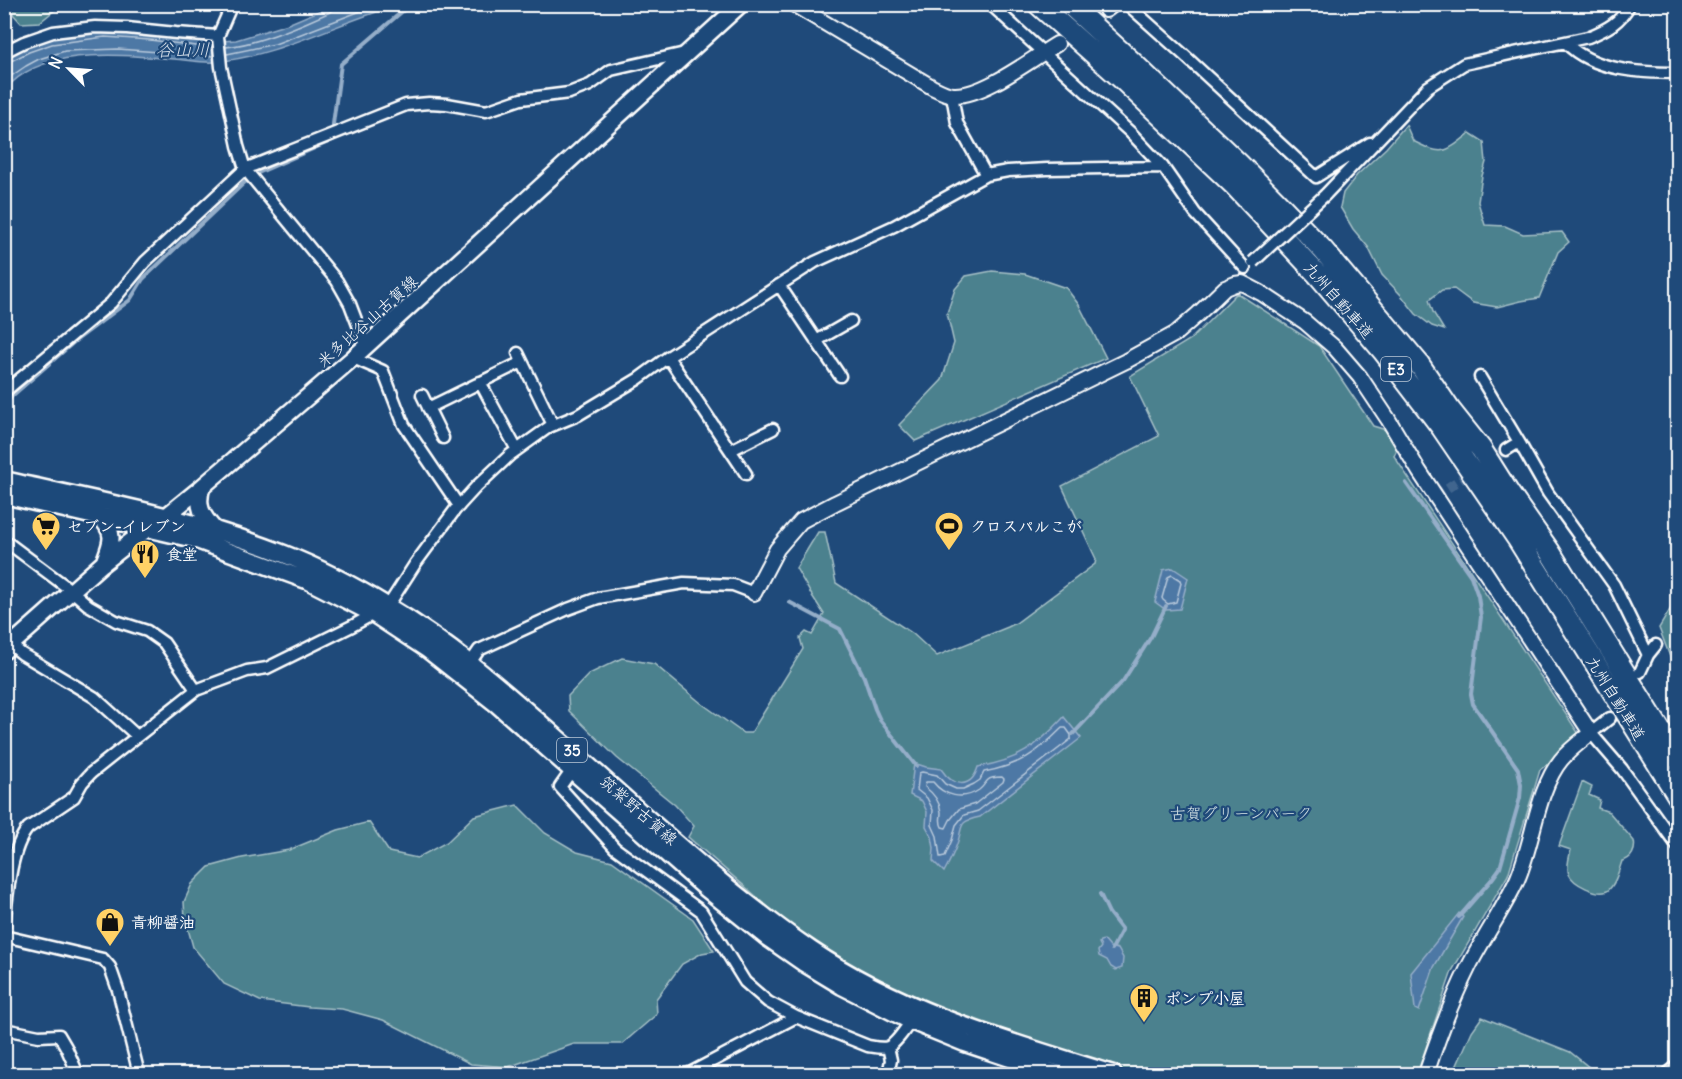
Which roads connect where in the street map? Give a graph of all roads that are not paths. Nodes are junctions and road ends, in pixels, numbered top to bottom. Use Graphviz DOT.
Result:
graph roads {
  1 [pos="232,4"];
  2 [pos="741,4"];
  3 [pos="793,4"];
  4 [pos="990,4"];
  5 [pos="1038,4"];
  6 [pos="1069,4"];
  7 [pos="1127,4"];
  8 [pos="1630,4"];
  9 [pos="218,36"];
  10 [pos="1566,43"];
  11 [pos="1057,44"];
  12 [pos="4,52"];
  13 [pos="688,53"];
  14 [pos="1042,53"];
  15 [pos="1677,74"];
  16 [pos="952,95"];
  17 [pos="1383,135"];
  18 [pos="1163,167"];
  19 [pos="245,169"];
  20 [pos="986,175"];
  21 [pos="1249,265"];
  22 [pos="1242,283"];
  23 [pos="779,285"];
  24 [pos="851,321"];
  25 [pos="816,341"];
  26 [pos="366,346"];
  27 [pos="668,357"];
  28 [pos="353,358"];
  29 [pos="840,376"];
  30 [pos="1480,377"];
  31 [pos="480,382"];
  32 [pos="4,392"];
  33 [pos="422,395"];
  34 [pos="428,408"];
  35 [pos="553,425"];
  36 [pos="772,429"];
  37 [pos="442,438"];
  38 [pos="1519,442"];
  39 [pos="518,450"];
  40 [pos="731,450"];
  41 [pos="1506,450"];
  42 [pos="746,474"];
  43 [pos="4,480"];
  44 [pos="202,487"];
  45 [pos="4,495"];
  46 [pos="459,506"];
  47 [pos="100,517"];
  48 [pos="165,517"];
  49 [pos="148,528"];
  50 [pos="214,530"];
  51 [pos="4,540"];
  52 [pos="102,564"];
  53 [pos="72,591"];
  54 [pos="754,593"];
  55 [pos="381,610"];
  56 [pos="7,645"];
  57 [pos="1656,645"];
  58 [pos="1648,655"];
  59 [pos="470,663"];
  60 [pos="1640,672"];
  61 [pos="196,690"];
  62 [pos="1610,718"];
  63 [pos="1591,733"];
  64 [pos="136,736"];
  65 [pos="1677,759"];
  66 [pos="572,770"];
  67 [pos="1677,796"];
  68 [pos="1677,847"];
  69 [pos="4,927"];
  70 [pos="4,936"];
  71 [pos="796,1017"];
  72 [pos="911,1021"];
  73 [pos="4,1029"];
  74 [pos="888,1047"];
  75 [pos="1677,1065"];
  76 [pos="78,1074"];
  77 [pos="140,1074"];
  78 [pos="688,1074"];
  79 [pos="888,1074"];
  80 [pos="1058,1074"];
  81 [pos="1113,1074"];
  82 [pos="1426,1074"];
  83 [pos="1667,1074"];
  1 -- 9 [label="street"];
  2 -- 13 [label="main road, 米多比谷山古賀線"];
  3 -- 16 [label="street"];
  4 -- 14 [label="street"];
  5 -- 67 [label="highway, 九州自動車道 / E3"];
  6 -- 65 [label="highway, 九州自動車道 / E3"];
  7 -- 17 [label="street"];
  8 -- 10 [label="street"];
  9 -- 12 [label="street"];
  9 -- 19 [label="street"];
  10 -- 15 [label="street"];
  10 -- 17 [label="street"];
  11 -- 14 [label="street"];
  13 -- 19 [label="street"];
  13 -- 26 [label="main road, 米多比谷山古賀線"];
  14 -- 16 [label="street"];
  14 -- 18 [label="street"];
  16 -- 20 [label="street"];
  17 -- 21 [label="street, bridge"];
  18 -- 20 [label="street"];
  18 -- 21 [label="street"];
  19 -- 26 [label="street"];
  19 -- 32 [label="street"];
  20 -- 23 [label="street"];
  21 -- 22 [label="street"];
  22 -- 54 [label="street"];
  22 -- 63 [label="street"];
  23 -- 25 [label="street"];
  23 -- 27 [label="street"];
  24 -- 25 [label="street"];
  25 -- 29 [label="street"];
  26 -- 28 [label="main road, 米多比谷山古賀線"];
  27 -- 35 [label="street"];
  27 -- 40 [label="street"];
  28 -- 44 [label="main road, 米多比谷山古賀線"];
  28 -- 46 [label="street"];
  30 -- 38 [label="street"];
  31 -- 34 [label="street"];
  31 -- 35 [label="street"];
  31 -- 39 [label="street"];
  33 -- 34 [label="street"];
  34 -- 37 [label="street"];
  35 -- 39 [label="street"];
  36 -- 40 [label="street"];
  38 -- 41 [label="street"];
  38 -- 58 [label="street"];
  39 -- 46 [label="street"];
  40 -- 42 [label="street"];
  43 -- 48 [label="main road, 筑紫野古賀線 / 35"];
  44 -- 48 [label="main road, 米多比谷山古賀線"];
  44 -- 50 [label="main road"];
  45 -- 47 [label="main road, 筑紫野古賀線 / 35"];
  46 -- 55 [label="street"];
  47 -- 49 [label="main road, 筑紫野古賀線 / 35"];
  47 -- 52 [label="main road"];
  48 -- 49 [label="main road, 米多比谷山古賀線"];
  48 -- 50 [label="main road, 筑紫野古賀線 / 35"];
  49 -- 52 [label="main road, 米多比谷山古賀線"];
  49 -- 55 [label="main road, 筑紫野古賀線 / 35"];
  50 -- 55 [label="main road, 筑紫野古賀線 / 35"];
  51 -- 53 [label="street"];
  52 -- 53 [label="main road, 米多比谷山古賀線"];
  53 -- 56 [label="main road, 米多比谷山古賀線"];
  53 -- 61 [label="street"];
  54 -- 59 [label="street"];
  55 -- 59 [label="main road, 筑紫野古賀線 / 35"];
  55 -- 61 [label="street"];
  55 -- 66 [label="main road, 筑紫野古賀線 / 35"];
  56 -- 64 [label="street"];
  57 -- 58 [label="street"];
  58 -- 60 [label="street"];
  59 -- 81 [label="main road, 筑紫野古賀線 / 35"];
  61 -- 64 [label="street"];
  62 -- 63 [label="street"];
  63 -- 68 [label="street"];
  63 -- 82 [label="street"];
  64 -- 69 [label="street"];
  66 -- 71 [label="street"];
  66 -- 72 [label="main road, 筑紫野古賀線 / 35"];
  70 -- 77 [label="street"];
  71 -- 74 [label="street"];
  71 -- 78 [label="street"];
  72 -- 74 [label="street"];
  72 -- 80 [label="main road, 筑紫野古賀線 / 35"];
  73 -- 76 [label="street"];
  74 -- 79 [label="street"];
  75 -- 83 [label="street"];
}
